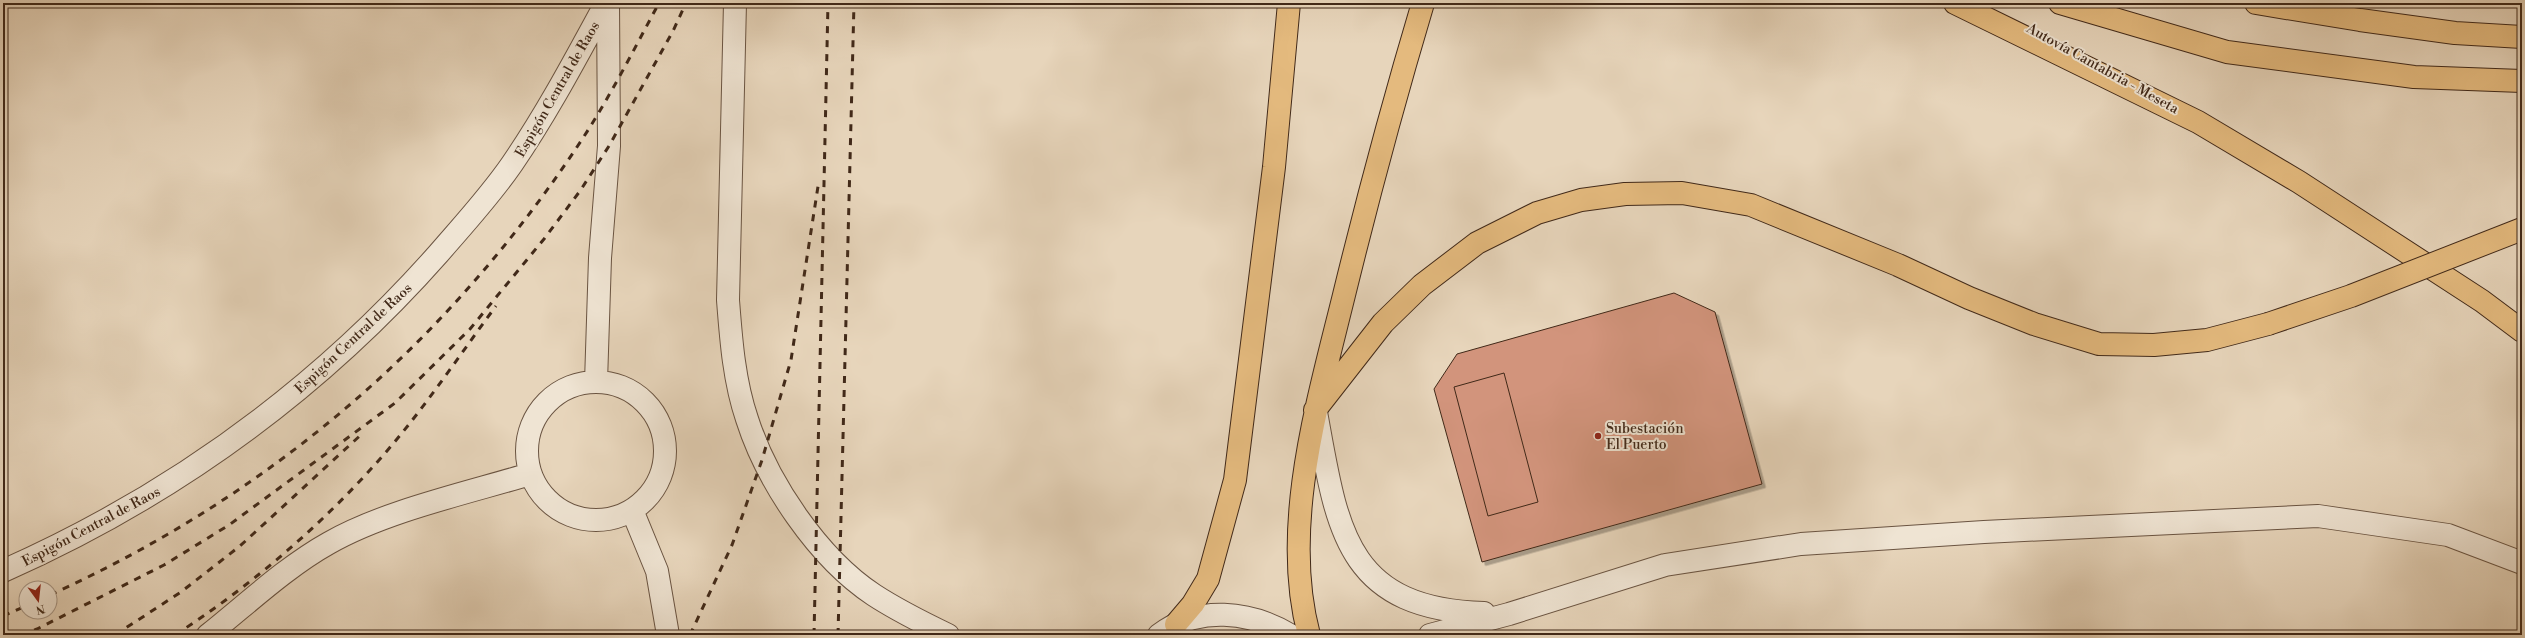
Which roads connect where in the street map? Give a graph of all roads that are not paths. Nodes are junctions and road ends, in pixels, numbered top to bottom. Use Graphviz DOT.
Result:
graph roads {
  1 [pos="607,3"];
  2 [pos="735,3"];
  3 [pos="1289,3"];
  4 [pos="1423,3"];
  5 [pos="1955,3"];
  6 [pos="1986,3"];
  7 [pos="2060,3"];
  8 [pos="2256,3"];
  9 [pos="2522,37"];
  10 [pos="2522,81"];
  11 [pos="2198,122"];
  12 [pos="2522,230"];
  13 [pos="2522,331"];
  14 [pos="596,382"];
  15 [pos="1315,410"];
  16 [pos="530,474"];
  17 [pos="632,510"];
  18 [pos="2522,563"];
  19 [pos="3,571"];
  20 [pos="1509,614"];
  21 [pos="1168,630"];
  22 [pos="208,635"];
  23 [pos="668,635"];
  24 [pos="948,635"];
  25 [pos="1290,635"];
  26 [pos="1309,635"];
  27 [pos="1430,635"];
  28 [pos="1470,635"];
  1 -- 14 [label="street"];
  1 -- 19 [label="street, Espigón Central de Raos"];
  2 -- 24 [label="street"];
  3 -- 21 [label="highway"];
  4 -- 15 [label="highway"];
  5 -- 11 [label="highway"];
  6 -- 11 [label="highway, Autovía Cantabria - Meseta"];
  7 -- 10 [label="highway"];
  8 -- 9 [label="highway"];
  11 -- 13 [label="highway"];
  12 -- 15 [label="highway, bridge"];
  14 -- 16 [label="street"];
  14 -- 17 [label="street"];
  15 -- 20 [label="street"];
  15 -- 26 [label="highway"];
  16 -- 17 [label="street"];
  16 -- 22 [label="street"];
  17 -- 23 [label="street"];
  18 -- 20 [label="street"];
  20 -- 27 [label="street"];
  20 -- 28 [label="street"];
  21 -- 25 [label="street"];
}
